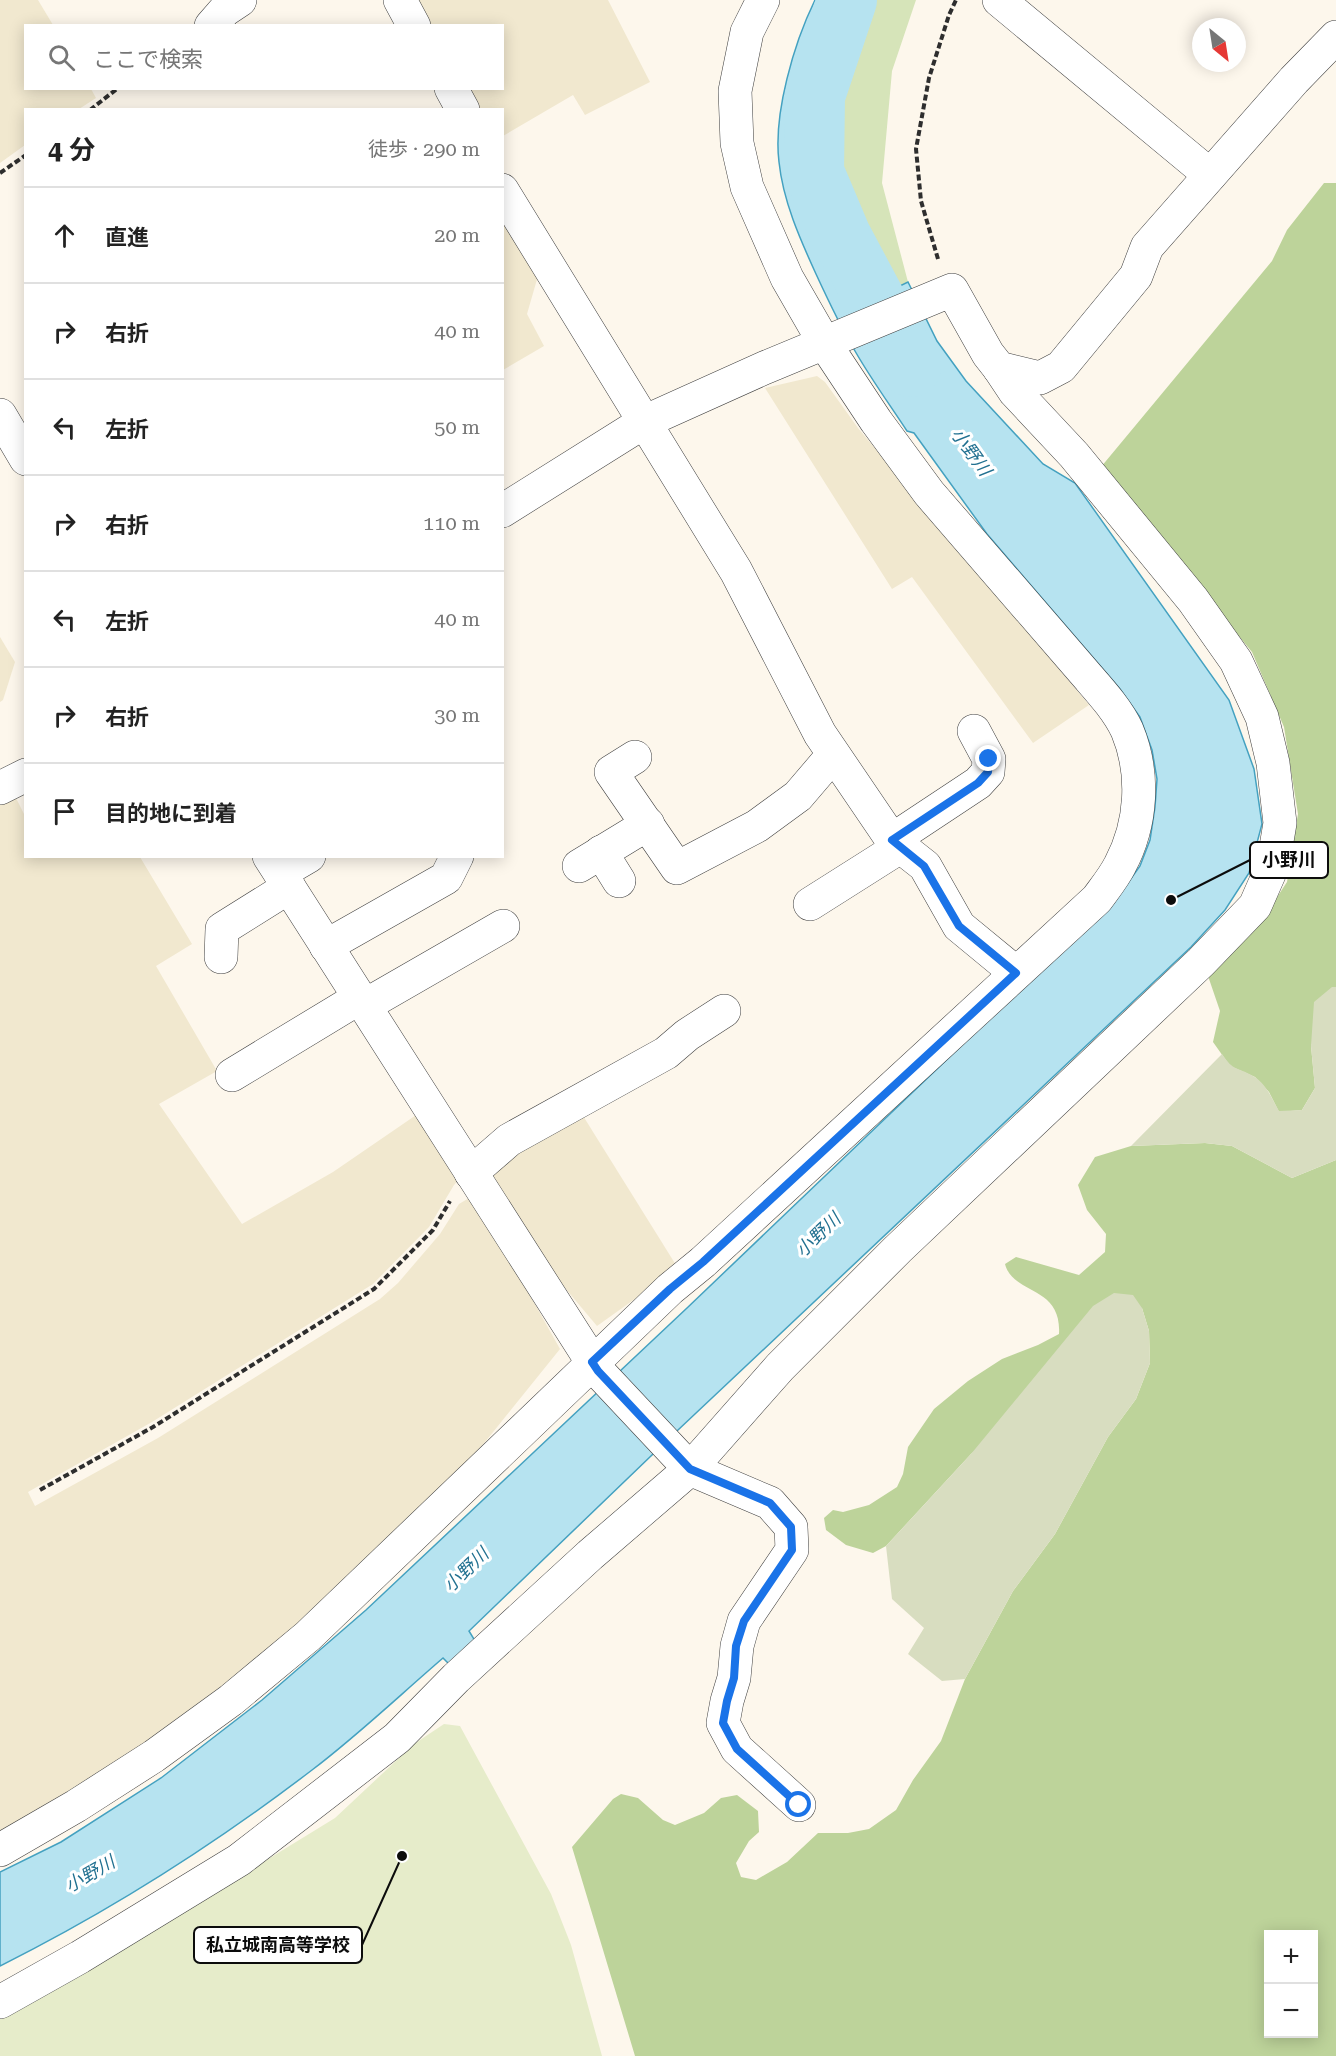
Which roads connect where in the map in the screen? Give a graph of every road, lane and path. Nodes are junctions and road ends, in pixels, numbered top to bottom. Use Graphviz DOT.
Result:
graph roads {
  1 [pos="240,0"];
  2 [pos="400,0"];
  3 [pos="763,0"];
  4 [pos="956,0"];
  5 [pos="999,0"];
  6 [pos="213,24"];
  7 [pos="413,24"];
  8 [pos="1336,37"];
  9 [pos="115,90"];
  10 [pos="452,90"];
  11 [pos="92,108"];
  12 [pos="463,108"];
  13 [pos="24,157"];
  14 [pos="0,173"];
  15 [pos="1210,175"];
  16 [pos="504,193"];
  17 [pos="941,294"];
  18 [pos="831,341"];
  19 [pos="999,368"];
  20 [pos="0,415"];
  21 [pos="644,422"];
  22 [pos="24,456"];
  23 [pos="504,510"];
  24 [pos="974,731"];
  25 [pos="833,755"];
  26 [pos="635,757"];
  27 [pos="24,775"];
  28 [pos="0,788"];
  29 [pos="648,824"];
  30 [pos="896,844"];
  31 [pos="305,858"];
  32 [pos="456,858"];
  33 [pos="279,872"];
  34 [pos="619,881"];
  35 [pos="810,904"];
  36 [pos="503,926"];
  37 [pos="326,946"];
  38 [pos="220,957"];
  39 [pos="1016,973"];
  40 [pos="362,1002"];
  41 [pos="724,1011"];
  42 [pos="232,1075"];
  43 [pos="471,1173"];
  44 [pos="595,1367"];
  45 [pos="684,1462"];
  46 [pos="40,1490"];
  47 [pos="799,1805"];
  48 [pos="0,1850"];
  49 [pos="0,2002"];
  1 -- 6 [label="street"];
  2 -- 7 [label="street"];
  3 -- 18 [label="street"];
  4 -- 17 [label="path"];
  5 -- 15 [label="street"];
  8 -- 15 [label="street"];
  9 -- 11 [label="path"];
  10 -- 12 [label="street"];
  13 -- 14 [label="path"];
  15 -- 19 [label="street"];
  16 -- 21 [label="street"];
  17 -- 18 [label="street"];
  17 -- 19 [label="street"];
  18 -- 21 [label="street"];
  18 -- 39 [label="street"];
  19 -- 45 [label="street"];
  20 -- 22 [label="street"];
  21 -- 23 [label="street"];
  21 -- 25 [label="street"];
  24 -- 30 [label="street"];
  25 -- 29 [label="street"];
  25 -- 30 [label="street"];
  26 -- 29 [label="street"];
  27 -- 28 [label="street"];
  29 -- 34 [label="street"];
  30 -- 35 [label="street"];
  30 -- 39 [label="street"];
  31 -- 33 [label="street"];
  32 -- 37 [label="street"];
  33 -- 37 [label="street"];
  33 -- 38 [label="street"];
  36 -- 40 [label="street"];
  37 -- 40 [label="street"];
  39 -- 44 [label="street"];
  40 -- 42 [label="street"];
  40 -- 43 [label="street"];
  41 -- 43 [label="street"];
  43 -- 44 [label="street"];
  43 -- 46 [label="path"];
  44 -- 45 [label="street"];
  44 -- 48 [label="street"];
  45 -- 47 [label="street"];
  45 -- 49 [label="street"];
}
